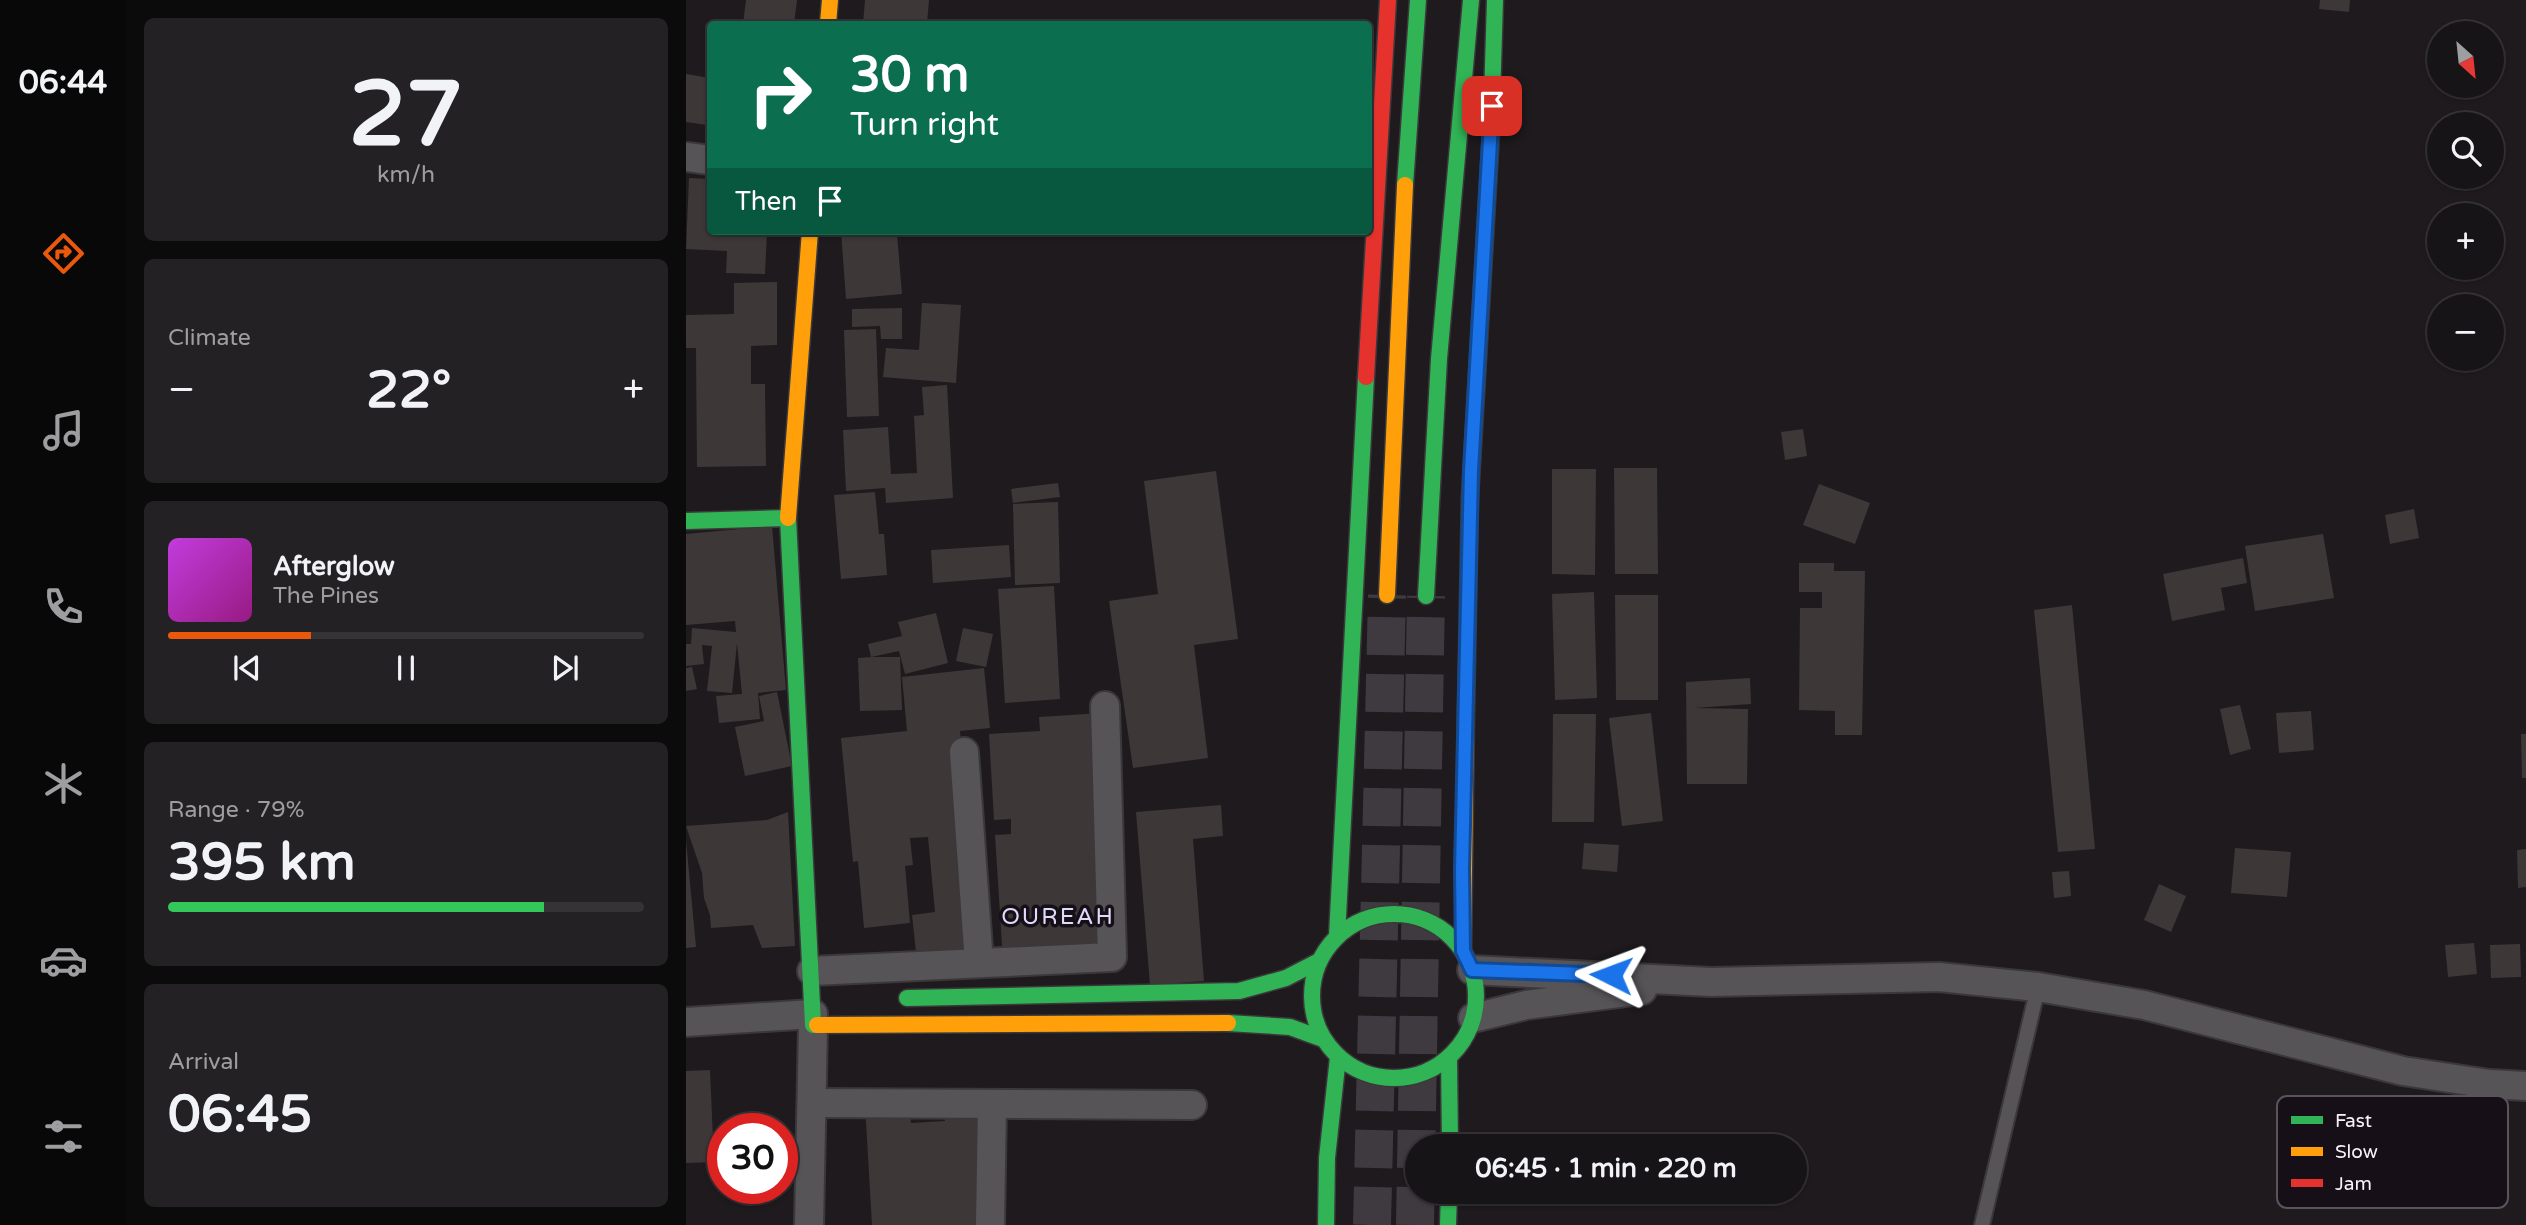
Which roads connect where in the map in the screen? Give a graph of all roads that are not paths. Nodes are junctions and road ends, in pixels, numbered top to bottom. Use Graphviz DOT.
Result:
graph roads {
  1 [pos="830,0"];
  2 [pos="1388,0"];
  3 [pos="1418,0"];
  4 [pos="1471,0"];
  5 [pos="1495,0"];
  6 [pos="828,21"];
  7 [pos="686,157"];
  8 [pos="707,160"];
  9 [pos="810,235"];
  10 [pos="788,518"];
  11 [pos="686,521"];
  12 [pos="1387,595"];
  13 [pos="1426,596"];
  14 [pos="1105,706"];
  15 [pos="964,752"];
  16 [pos="1337,936"];
  17 [pos="1319,961"];
  18 [pos="1468,961"];
  19 [pos="979,963"];
  20 [pos="811,971"];
  21 [pos="1711,982"];
  22 [pos="2038,987"];
  23 [pos="896,999"];
  24 [pos="816,1010"];
  25 [pos="1473,1018"];
  26 [pos="686,1022"];
  27 [pos="1323,1039"];
  28 [pos="1338,1057"];
  29 [pos="1449,1057"];
  30 [pos="2526,1086"];
  31 [pos="812,1103"];
  32 [pos="992,1104"];
  33 [pos="1192,1105"];
  34 [pos="1450,1134"];
  35 [pos="1449,1204"];
  36 [pos="809,1225"];
  37 [pos="990,1225"];
  38 [pos="1326,1225"];
  39 [pos="1448,1225"];
  40 [pos="1982,1225"];
  1 -- 6 [label="main road"];
  2 -- 16 [label="main road"];
  3 -- 12 [label="main road"];
  4 -- 13 [label="main road"];
  5 -- 18 [label="main road"];
  7 -- 8 [label="street"];
  9 -- 10 [label="main road"];
  10 -- 11 [label="main road"];
  10 -- 20 [label="main road"];
  14 -- 19 [label="street"];
  15 -- 19 [label="street"];
  16 -- 17 [label="main road"];
  16 -- 18 [label="main road"];
  17 -- 23 [label="main road"];
  17 -- 27 [label="main road"];
  18 -- 21 [label="street"];
  18 -- 25 [label="main road"];
  19 -- 20 [label="street"];
  20 -- 24 [label="main road"];
  21 -- 22 [label="street"];
  21 -- 25 [label="street"];
  22 -- 30 [label="street"];
  22 -- 40 [label="lane"];
  24 -- 26 [label="street"];
  24 -- 27 [label="main road"];
  24 -- 31 [label="street"];
  25 -- 29 [label="main road"];
  27 -- 28 [label="main road"];
  28 -- 29 [label="main road"];
  28 -- 38 [label="main road"];
  29 -- 34 [label="main road"];
  31 -- 32 [label="street"];
  31 -- 36 [label="street"];
  32 -- 33 [label="street"];
  32 -- 37 [label="street"];
  35 -- 39 [label="main road"];
}
